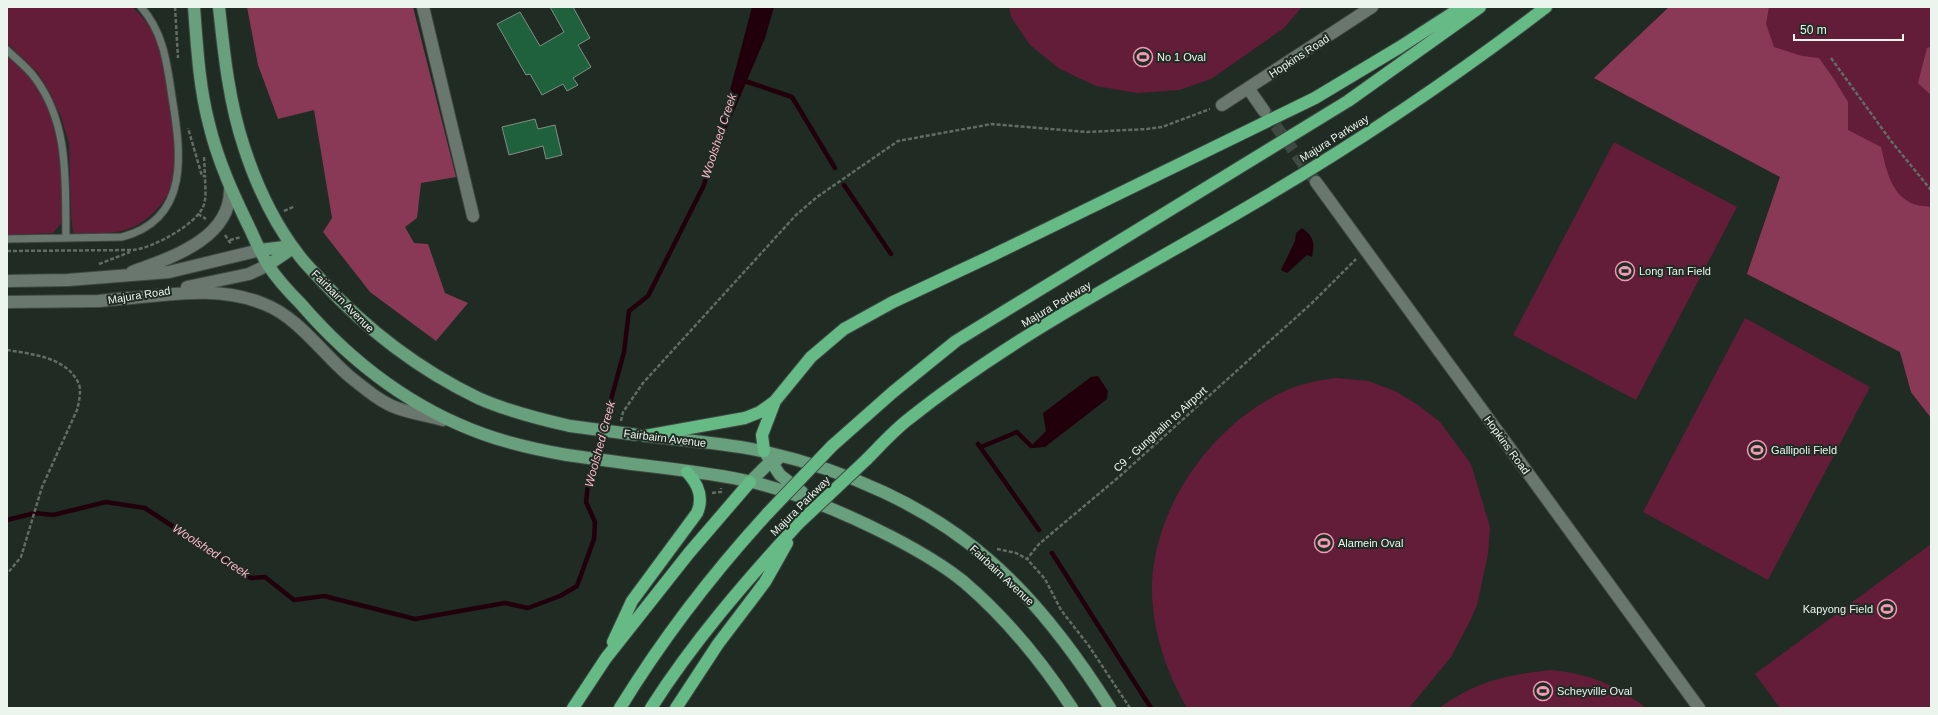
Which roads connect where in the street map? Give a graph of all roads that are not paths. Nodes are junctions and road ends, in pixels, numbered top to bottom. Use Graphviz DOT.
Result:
graph roads {
  1 [pos="141,7"];
  2 [pos="194,7"];
  3 [pos="219,7"];
  4 [pos="423,7"];
  5 [pos="1372,7"];
  6 [pos="1462,7"];
  7 [pos="1480,7"];
  8 [pos="1536,7"];
  9 [pos="1546,7"];
  10 [pos="1529,20"];
  11 [pos="7,50"];
  12 [pos="1248,88"];
  13 [pos="1222,105"];
  14 [pos="1264,111"];
  15 [pos="1316,182"];
  16 [pos="230,190"];
  17 [pos="473,216"];
  18 [pos="66,238"];
  19 [pos="7,239"];
  20 [pos="293,247"];
  21 [pos="260,250"];
  22 [pos="268,265"];
  23 [pos="119,276"];
  24 [pos="7,281"];
  25 [pos="121,299"];
  26 [pos="7,302"];
  27 [pos="775,401"];
  28 [pos="456,423"];
  29 [pos="642,435"];
  30 [pos="764,451"];
  31 [pos="797,460"];
  32 [pos="770,463"];
  33 [pos="687,472"];
  34 [pos="750,482"];
  35 [pos="816,501"];
  36 [pos="798,524"];
  37 [pos="606,658"];
  38 [pos="573,708"];
  39 [pos="620,708"];
  40 [pos="651,708"];
  41 [pos="676,708"];
  42 [pos="1072,708"];
  43 [pos="1110,708"];
  44 [pos="1699,708"];
  1 -- 18 [label="lane"];
  2 -- 16 [label="main road"];
  3 -- 20 [label="main road, Fairbairn Avenue"];
  4 -- 17 [label="street"];
  5 -- 12 [label="street, Hopkins Road"];
  6 -- 27 [label="highway"];
  7 -- 39 [label="highway, Majura Parkway, bridge"];
  8 -- 10 [label="lane"];
  9 -- 10 [label="highway, Majura Parkway"];
  10 -- 36 [label="highway, Majura Parkway, bridge"];
  11 -- 18 [label="lane"];
  12 -- 13 [label="street, Hopkins Road"];
  12 -- 14 [label="street"];
  15 -- 44 [label="street, Hopkins Road"];
  16 -- 21 [label="main road"];
  16 -- 23 [label="street"];
  18 -- 19 [label="lane"];
  20 -- 21 [label="main road"];
  20 -- 22 [label="main road"];
  20 -- 29 [label="main road, Fairbairn Avenue, bridge"];
  21 -- 22 [label="main road"];
  21 -- 23 [label="street, Majura Road"];
  22 -- 25 [label="street, Majura Road"];
  22 -- 28 [label="main road"];
  23 -- 24 [label="street, Majura Road"];
  25 -- 26 [label="street, Majura Road"];
  25 -- 28 [label="street"];
  27 -- 29 [label="highway"];
  27 -- 30 [label="highway"];
  28 -- 33 [label="main road, bridge"];
  29 -- 30 [label="main road, Fairbairn Avenue"];
  30 -- 31 [label="main road, Fairbairn Avenue"];
  30 -- 32 [label="main road"];
  31 -- 32 [label="main road"];
  31 -- 43 [label="main road, Fairbairn Avenue"];
  32 -- 34 [label="main road"];
  32 -- 35 [label="main road"];
  33 -- 34 [label="main road"];
  33 -- 37 [label="highway"];
  34 -- 35 [label="main road"];
  34 -- 37 [label="highway"];
  35 -- 42 [label="main road"];
  36 -- 40 [label="highway, Majura Parkway"];
  36 -- 41 [label="highway"];
  37 -- 38 [label="highway"];
}
